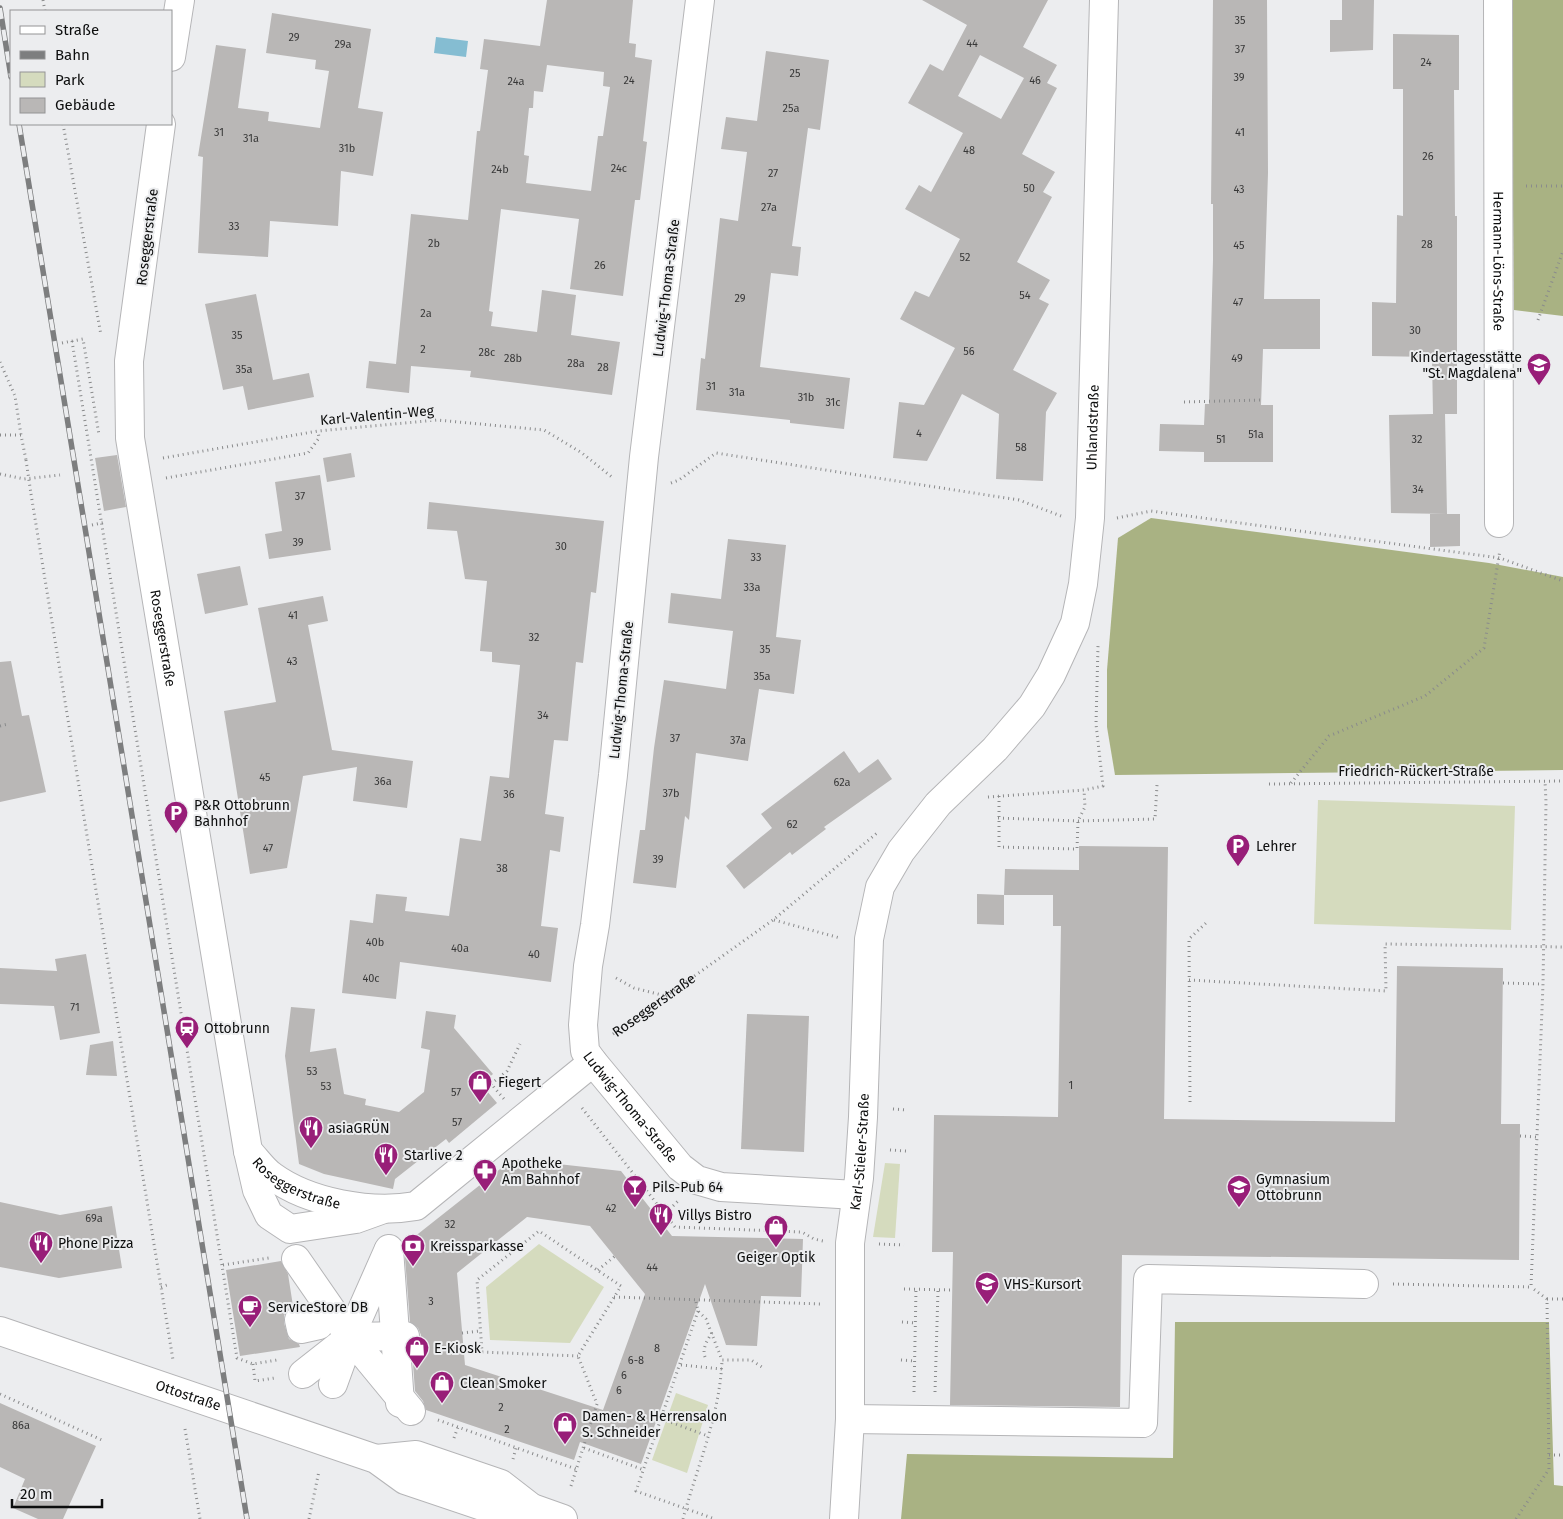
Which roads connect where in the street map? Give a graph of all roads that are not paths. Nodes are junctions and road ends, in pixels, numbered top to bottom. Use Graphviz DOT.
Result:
graph roads {
  1 [pos="180,0"];
  2 [pos="700,0"];
  3 [pos="1104,0"];
  4 [pos="1498,0"];
  5 [pos="172,51"];
  6 [pos="161,125"];
  7 [pos="1499,523"];
  8 [pos="938,804"];
  9 [pos="593,1062"];
  10 [pos="248,1151"];
  11 [pos="856,1195"];
  12 [pos="381,1210"];
  13 [pos="1364,1284"];
  14 [pos="0,1331"];
  15 [pos="401,1336"];
  16 [pos="330,1343"];
  17 [pos="302,1374"];
  18 [pos="850,1419"];
  19 [pos="563,1519"];
  20 [pos="844,1519"];
  1 -- 5 [label="street"];
  2 -- 9 [label="street, Ludwig-Thoma-Straße"];
  3 -- 8 [label="street, Uhlandstraße"];
  4 -- 7 [label="street, Hermann-Löns-Straße"];
  6 -- 10 [label="street, Roseggerstraße"];
  8 -- 11 [label="street, Karl-Stieler-Straße"];
  9 -- 11 [label="street, Ludwig-Thoma-Straße"];
  9 -- 12 [label="street, Roseggerstraße"];
  10 -- 12 [label="street, Roseggerstraße"];
  10 -- 12 [label="street, Roseggerstraße"];
  11 -- 18 [label="street, Karl-Stieler-Straße"];
  13 -- 18 [label="street"];
  14 -- 19 [label="street, Ottostraße"];
  15 -- 16 [label="street"];
  15 -- 16 [label="street"];
  15 -- 16 [label="street"];
  16 -- 17 [label="street"];
  18 -- 20 [label="street, Karl-Stieler-Straße"];
}
